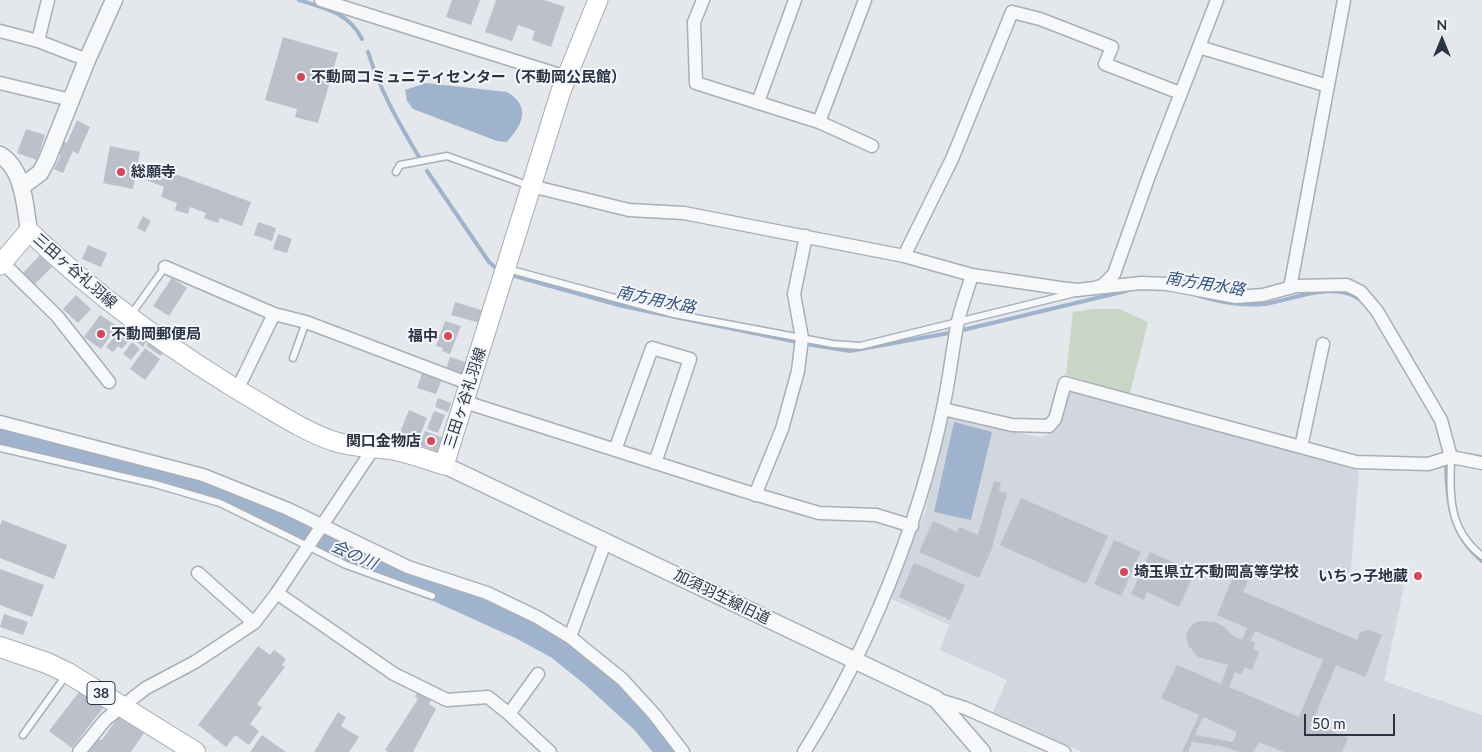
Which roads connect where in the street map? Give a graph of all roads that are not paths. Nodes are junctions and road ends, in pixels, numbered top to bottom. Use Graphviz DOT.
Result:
graph roads {
  1 [pos="48,0"];
  2 [pos="114,0"];
  3 [pos="321,0"];
  4 [pos="598,0"];
  5 [pos="703,0"];
  6 [pos="794,0"];
  7 [pos="865,0"];
  8 [pos="1217,0"];
  9 [pos="1344,0"];
  10 [pos="0,31"];
  11 [pos="38,41"];
  12 [pos="1198,47"];
  13 [pos="87,60"];
  14 [pos="566,77"];
  15 [pos="0,83"];
  16 [pos="1328,86"];
  17 [pos="1180,93"];
  18 [pos="71,100"];
  19 [pos="758,102"];
  20 [pos="819,122"];
  21 [pos="872,146"];
  22 [pos="0,155"];
  23 [pos="396,172"];
  24 [pos="531,186"];
  25 [pos="21,187"];
  26 [pos="29,231"];
  27 [pos="806,236"];
  28 [pos="904,256"];
  29 [pos="1,262"];
  30 [pos="165,267"];
  31 [pos="506,272"];
  32 [pos="972,275"];
  33 [pos="1290,288"];
  34 [pos="1089,290"];
  35 [pos="274,314"];
  36 [pos="129,317"];
  37 [pos="306,322"];
  38 [pos="956,329"];
  39 [pos="802,342"];
  40 [pos="1323,344"];
  41 [pos="293,358"];
  42 [pos="109,382"];
  43 [pos="237,390"];
  44 [pos="467,393"];
  45 [pos="943,409"];
  46 [pos="0,422"];
  47 [pos="1301,447"];
  48 [pos="0,448"];
  49 [pos="373,450"];
  50 [pos="615,450"];
  51 [pos="1447,458"];
  52 [pos="655,463"];
  53 [pos="1482,463"];
  54 [pos="444,465"];
  55 [pos="755,495"];
  56 [pos="912,526"];
  57 [pos="321,528"];
  58 [pos="606,540"];
  59 [pos="309,544"];
  60 [pos="1482,556"];
  61 [pos="198,573"];
  62 [pos="277,593"];
  63 [pos="432,596"];
  64 [pos="254,623"];
  65 [pos="570,637"];
  66 [pos="0,647"];
  67 [pos="854,661"];
  68 [pos="68,673"];
  69 [pos="538,674"];
  70 [pos="936,699"];
  71 [pos="122,706"];
  72 [pos="509,714"];
  73 [pos="23,735"];
  74 [pos="79,752"];
  75 [pos="195,752"];
  76 [pos="550,752"];
  77 [pos="683,752"];
  78 [pos="804,752"];
  79 [pos="982,752"];
  80 [pos="1064,752"];
  1 -- 11 [label="street"];
  2 -- 13 [label="street"];
  3 -- 14 [label="street"];
  4 -- 14 [label="main road, 三田ヶ谷礼羽線"];
  5 -- 19 [label="street"];
  6 -- 19 [label="street"];
  7 -- 20 [label="street"];
  8 -- 12 [label="street"];
  9 -- 16 [label="street"];
  10 -- 11 [label="street"];
  11 -- 13 [label="street"];
  12 -- 16 [label="street"];
  12 -- 17 [label="street"];
  13 -- 18 [label="street"];
  14 -- 24 [label="main road, 三田ヶ谷礼羽線"];
  15 -- 18 [label="street"];
  16 -- 33 [label="street"];
  17 -- 28 [label="street"];
  17 -- 34 [label="street"];
  18 -- 25 [label="street"];
  19 -- 20 [label="street"];
  20 -- 21 [label="street"];
  22 -- 25 [label="street"];
  23 -- 24 [label="lane"];
  24 -- 27 [label="street"];
  24 -- 31 [label="main road, 三田ヶ谷礼羽線"];
  25 -- 26 [label="street"];
  26 -- 29 [label="main road, 三田ヶ谷礼羽線"];
  26 -- 36 [label="main road, 三田ヶ谷礼羽線"];
  27 -- 28 [label="street"];
  27 -- 39 [label="street"];
  28 -- 32 [label="street"];
  29 -- 42 [label="street"];
  30 -- 35 [label="street"];
  30 -- 36 [label="lane"];
  31 -- 39 [label="lane"];
  31 -- 44 [label="main road, 三田ヶ谷礼羽線"];
  32 -- 34 [label="street"];
  32 -- 38 [label="street"];
  33 -- 34 [label="street"];
  33 -- 51 [label="street"];
  34 -- 38 [label="lane"];
  35 -- 37 [label="street"];
  35 -- 43 [label="street"];
  36 -- 43 [label="main road, 三田ヶ谷礼羽線"];
  37 -- 41 [label="lane"];
  37 -- 44 [label="street"];
  38 -- 39 [label="lane"];
  38 -- 45 [label="street"];
  39 -- 55 [label="street"];
  40 -- 47 [label="street"];
  43 -- 49 [label="main road, 三田ヶ谷礼羽線"];
  44 -- 50 [label="street"];
  44 -- 54 [label="main road, 三田ヶ谷礼羽線"];
  45 -- 47 [label="street"];
  45 -- 56 [label="street"];
  46 -- 57 [label="street"];
  47 -- 51 [label="street"];
  48 -- 59 [label="lane"];
  49 -- 54 [label="main road, 三田ヶ谷礼羽線"];
  49 -- 57 [label="street"];
  50 -- 52 [label="street"];
  50 -- 52 [label="street"];
  51 -- 53 [label="street"];
  51 -- 60 [label="lane"];
  52 -- 55 [label="street"];
  54 -- 58 [label="street, 加須羽生線旧道"];
  55 -- 56 [label="street"];
  56 -- 67 [label="street"];
  57 -- 59 [label="street"];
  57 -- 65 [label="street"];
  58 -- 65 [label="street"];
  58 -- 67 [label="street, 加須羽生線旧道"];
  59 -- 62 [label="street"];
  59 -- 63 [label="lane"];
  61 -- 64 [label="street"];
  62 -- 64 [label="street"];
  62 -- 72 [label="street"];
  64 -- 71 [label="street"];
  65 -- 77 [label="street"];
  66 -- 68 [label="main road, 38"];
  67 -- 70 [label="street, 加須羽生線旧道"];
  67 -- 78 [label="street"];
  68 -- 71 [label="main road, 38"];
  68 -- 73 [label="lane"];
  69 -- 72 [label="street"];
  70 -- 79 [label="street, 加須羽生線旧道"];
  70 -- 80 [label="street"];
  71 -- 74 [label="street"];
  71 -- 75 [label="main road, 38"];
  72 -- 76 [label="street"];
}
